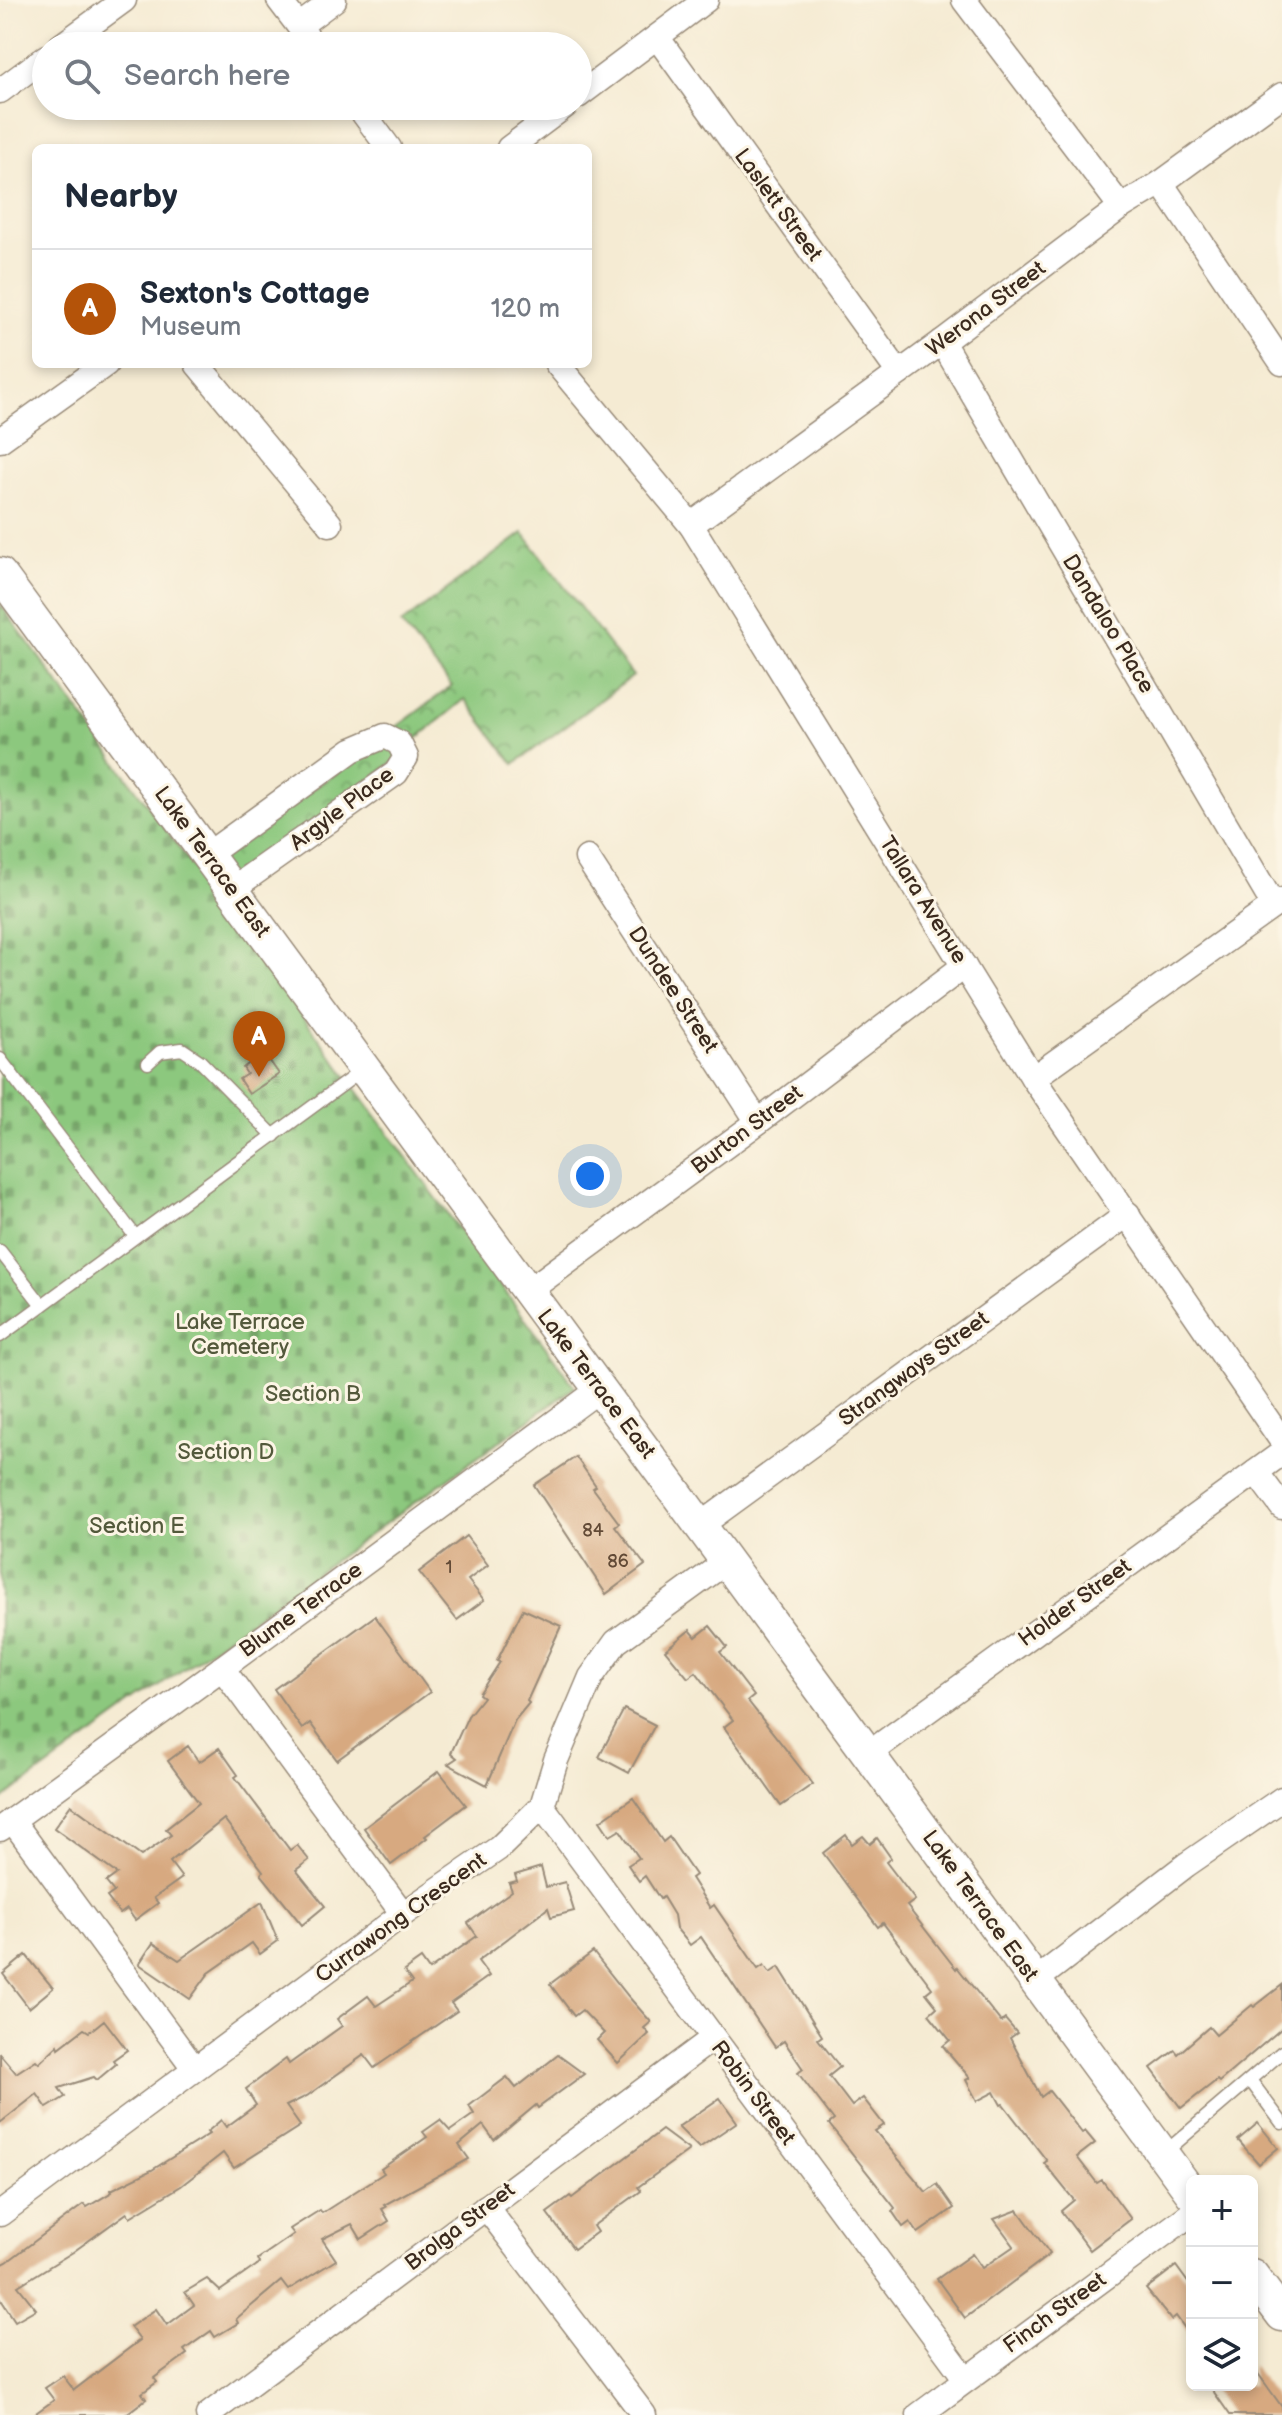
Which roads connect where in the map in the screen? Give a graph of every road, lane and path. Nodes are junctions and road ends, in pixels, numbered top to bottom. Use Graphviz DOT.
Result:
graph roads {
  1 [pos="124,0"];
  2 [pos="279,0"];
  3 [pos="334,0"];
  4 [pos="706,0"];
  5 [pos="964,0"];
  6 [pos="80,32"];
  7 [pos="303,32"];
  8 [pos="309,32"];
  9 [pos="657,37"];
  10 [pos="32,67"];
  11 [pos="592,86"];
  12 [pos="0,91"];
  13 [pos="1282,95"];
  14 [pos="368,120"];
  15 [pos="546,120"];
  16 [pos="386,144"];
  17 [pos="514,144"];
  18 [pos="1161,183"];
  19 [pos="1121,207"];
  20 [pos="942,342"];
  21 [pos="1282,363"];
  22 [pos="100,368"];
  23 [pos="200,368"];
  24 [pos="560,368"];
  25 [pos="899,373"];
  26 [pos="0,440"];
  27 [pos="330,524"];
  28 [pos="691,525"];
  29 [pos="0,574"];
  30 [pos="207,855"];
  31 [pos="587,858"];
  32 [pos="232,889"];
  33 [pos="1278,903"];
  34 [pos="964,966"];
  35 [pos="0,1059"];
  36 [pos="148,1063"];
  37 [pos="364,1069"];
  38 [pos="1033,1078"];
  39 [pos="758,1122"];
  40 [pos="274,1136"];
  41 [pos="1128,1214"];
  42 [pos="135,1236"];
  43 [pos="0,1251"];
  44 [pos="528,1291"];
  45 [pos="42,1305"];
  46 [pos="0,1336"];
  47 [pos="600,1389"];
  48 [pos="1282,1441"];
  49 [pos="1282,1453"];
  50 [pos="1256,1472"];
  51 [pos="1282,1507"];
  52 [pos="701,1525"];
  53 [pos="727,1561"];
  54 [pos="222,1668"];
  55 [pos="868,1754"];
  56 [pos="1282,1799"];
  57 [pos="542,1806"];
  58 [pos="6,1824"];
  59 [pos="403,1914"];
  60 [pos="1035,1981"];
  61 [pos="712,2039"];
  62 [pos="1282,2052"];
  63 [pos="194,2068"];
  64 [pos="1250,2080"];
  65 [pos="1282,2123"];
  66 [pos="1163,2155"];
  67 [pos="1186,2186"];
  68 [pos="486,2207"];
  69 [pos="0,2214"];
  70 [pos="1186,2217"];
  71 [pos="1258,2283"];
  72 [pos="1282,2315"];
  73 [pos="966,2379"];
  74 [pos="208,2415"];
  75 [pos="644,2415"];
  76 [pos="919,2415"];
  1 -- 6 [label="street"];
  2 -- 7 [label="street"];
  3 -- 8 [label="street"];
  4 -- 9 [label="street"];
  5 -- 19 [label="street"];
  9 -- 11 [label="street"];
  9 -- 25 [label="street, Laslett Street"];
  10 -- 12 [label="street"];
  13 -- 18 [label="street, Werona Street"];
  14 -- 16 [label="street"];
  15 -- 17 [label="street"];
  18 -- 19 [label="street, Werona Street"];
  18 -- 21 [label="street"];
  19 -- 20 [label="street, Werona Street"];
  20 -- 25 [label="street, Werona Street"];
  20 -- 33 [label="street, Dandaloo Place"];
  22 -- 26 [label="street"];
  23 -- 27 [label="street"];
  24 -- 28 [label="street, Tallara Avenue"];
  25 -- 28 [label="street, Werona Street"];
  28 -- 34 [label="street, Tallara Avenue"];
  29 -- 30 [label="street, Lake Terrace East"];
  30 -- 32 [label="street, Lake Terrace East"];
  30 -- 32 [label="street, Argyle Place"];
  31 -- 39 [label="street, Dundee Street"];
  32 -- 37 [label="street, Lake Terrace East"];
  33 -- 38 [label="street"];
  34 -- 38 [label="street, Tallara Avenue"];
  34 -- 39 [label="street, Burton Street"];
  35 -- 42 [label="lane"];
  36 -- 40 [label="lane"];
  37 -- 40 [label="lane"];
  37 -- 44 [label="street, Lake Terrace East"];
  38 -- 41 [label="street, Tallara Avenue"];
  39 -- 44 [label="street, Burton Street"];
  40 -- 42 [label="lane"];
  41 -- 48 [label="street, Tallara Avenue"];
  41 -- 52 [label="street, Strangways Street"];
  42 -- 45 [label="lane"];
  43 -- 45 [label="lane"];
  44 -- 47 [label="street, Lake Terrace East"];
  45 -- 46 [label="lane"];
  47 -- 52 [label="street, Lake Terrace East"];
  47 -- 54 [label="street, Blume Terrace"];
  49 -- 50 [label="street, Holder Street"];
  50 -- 51 [label="street"];
  50 -- 55 [label="street, Holder Street"];
  52 -- 53 [label="street, Lake Terrace East"];
  53 -- 55 [label="street, Lake Terrace East"];
  53 -- 57 [label="street, Currawong Crescent"];
  54 -- 58 [label="street, Blume Terrace"];
  54 -- 59 [label="street"];
  55 -- 60 [label="street, Lake Terrace East"];
  56 -- 60 [label="street"];
  57 -- 59 [label="street, Currawong Crescent"];
  57 -- 61 [label="street, Robin Street"];
  58 -- 63 [label="street"];
  59 -- 63 [label="street, Currawong Crescent"];
  60 -- 66 [label="street, Lake Terrace East"];
  61 -- 68 [label="street, Brolga Street"];
  61 -- 73 [label="street, Robin Street"];
  62 -- 64 [label="lane"];
  63 -- 69 [label="street, Currawong Crescent"];
  64 -- 65 [label="lane"];
  64 -- 66 [label="lane"];
  66 -- 67 [label="street, Lake Terrace East"];
  68 -- 74 [label="street, Brolga Street"];
  68 -- 75 [label="street"];
  70 -- 73 [label="street, Finch Street"];
  71 -- 72 [label="street"];
  73 -- 76 [label="street, Finch Street"];
}
